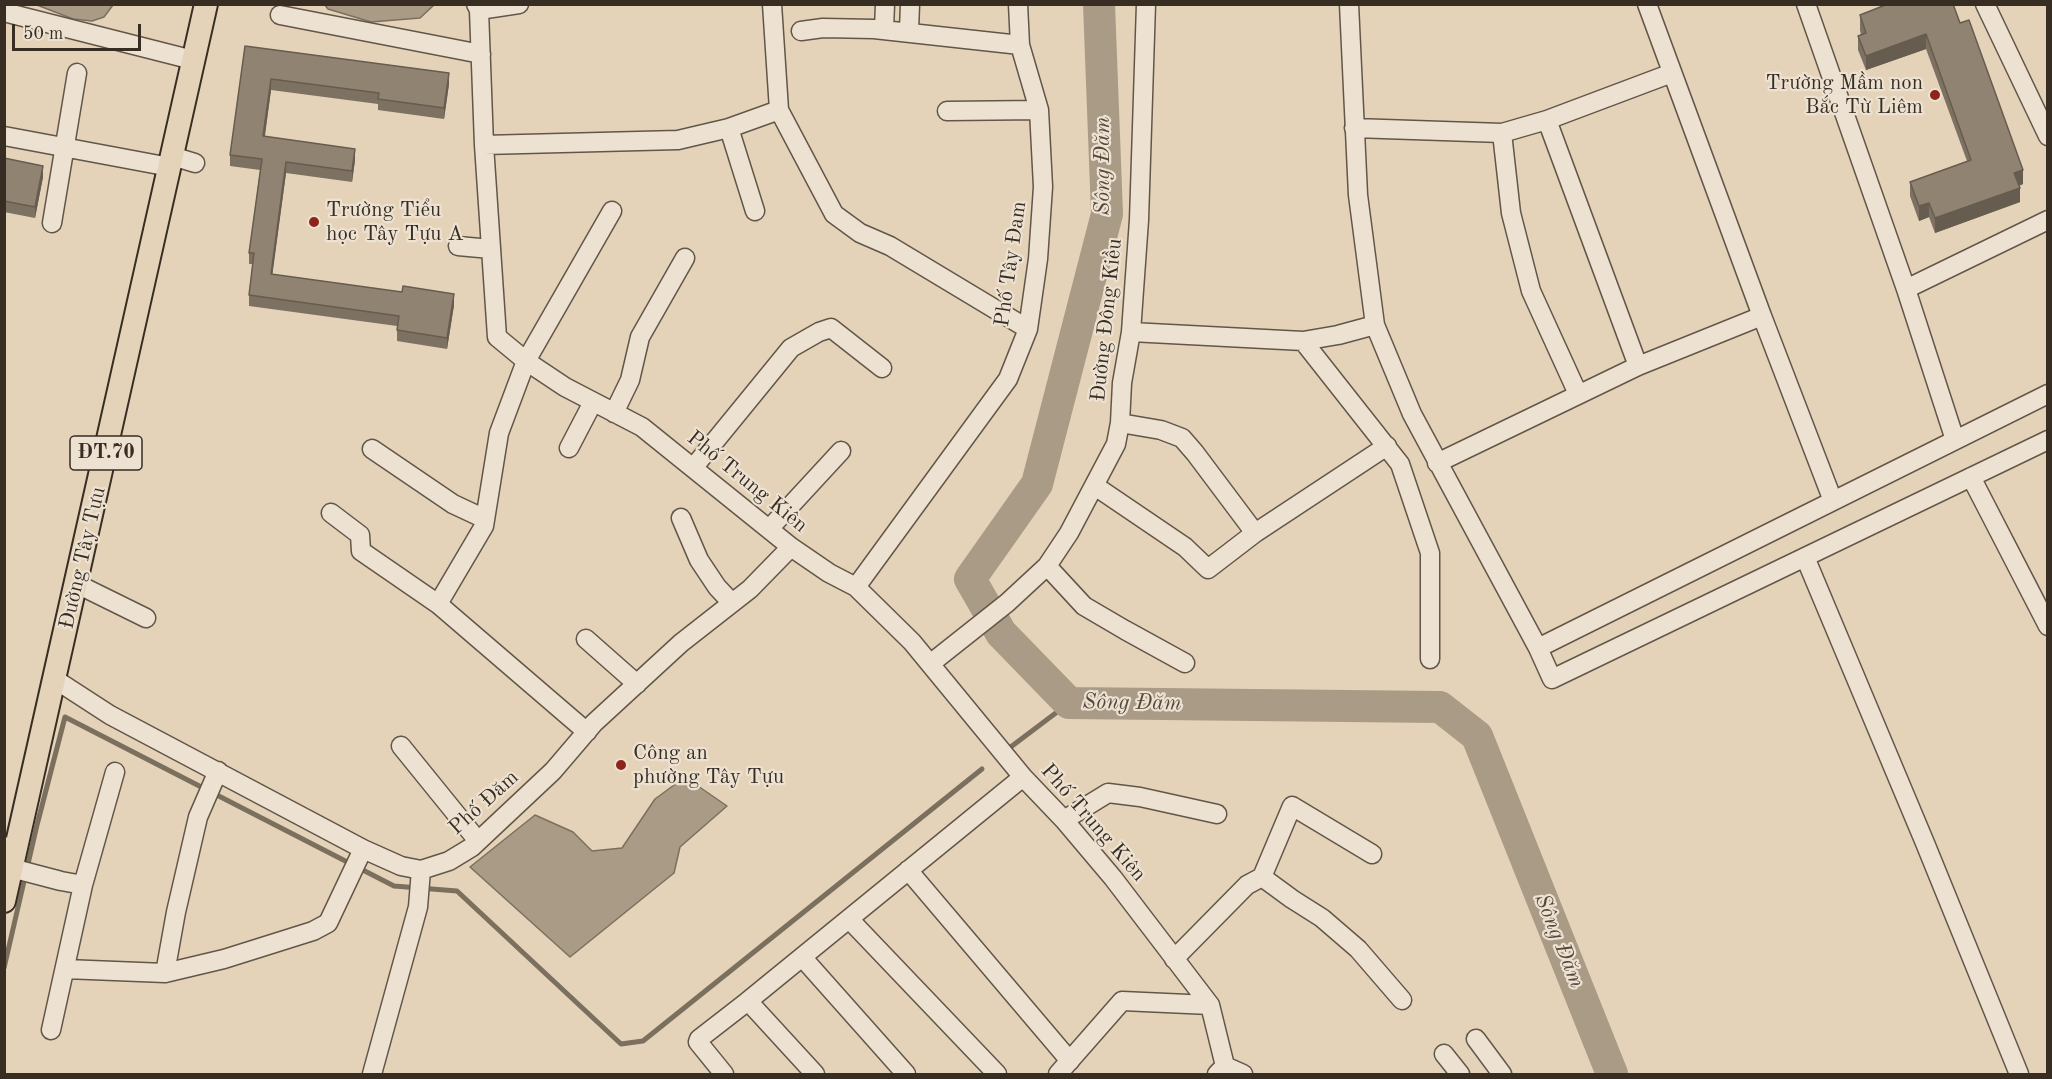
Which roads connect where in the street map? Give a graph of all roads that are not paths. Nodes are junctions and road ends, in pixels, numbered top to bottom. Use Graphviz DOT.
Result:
graph roads {
  1 [pos="206,4"];
  2 [pos="519,4"];
  3 [pos="772,4"];
  4 [pos="885,4"];
  5 [pos="910,4"];
  6 [pos="1018,4"];
  7 [pos="1146,4"];
  8 [pos="1349,4"];
  9 [pos="1647,4"];
  10 [pos="1806,4"];
  11 [pos="1986,4"];
  12 [pos="478,7"];
  13 [pos="4,12"];
  14 [pos="280,15"];
  15 [pos="884,29"];
  16 [pos="801,31"];
  17 [pos="909,31"];
  18 [pos="1020,45"];
  19 [pos="481,54"];
  20 [pos="193,60"];
  21 [pos="77,73"];
  22 [pos="1672,73"];
  23 [pos="779,110"];
  24 [pos="1039,110"];
  25 [pos="947,111"];
  26 [pos="1547,120"];
  27 [pos="729,128"];
  28 [pos="1354,128"];
  29 [pos="1502,133"];
  30 [pos="4,136"];
  31 [pos="2048,136"];
  32 [pos="484,145"];
  33 [pos="64,147"];
  34 [pos="171,161"];
  35 [pos="195,163"];
  36 [pos="612,211"];
  37 [pos="755,211"];
  38 [pos="2048,220"];
  39 [pos="52,223"];
  40 [pos="458,246"];
  41 [pos="491,249"];
  42 [pos="685,258"];
  43 [pos="1906,289"];
  44 [pos="1762,316"];
  45 [pos="1375,325"];
  46 [pos="1028,328"];
  47 [pos="1131,332"];
  48 [pos="1303,340"];
  49 [pos="526,361"];
  50 [pos="1638,366"];
  51 [pos="882,368"];
  52 [pos="1578,394"];
  53 [pos="2048,394"];
  54 [pos="593,402"];
  55 [pos="614,413"];
  56 [pos="1120,423"];
  57 [pos="1955,440"];
  58 [pos="2048,440"];
  59 [pos="1386,446"];
  60 [pos="372,448"];
  61 [pos="569,448"];
  62 [pos="841,451"];
  63 [pos="1437,463"];
  64 [pos="693,468"];
  65 [pos="1971,477"];
  66 [pos="1095,486"];
  67 [pos="1833,501"];
  68 [pos="331,513"];
  69 [pos="681,518"];
  70 [pos="485,519"];
  71 [pos="769,529"];
  72 [pos="1255,533"];
  73 [pos="791,547"];
  74 [pos="1805,558"];
  75 [pos="1047,566"];
  76 [pos="77,584"];
  77 [pos="856,587"];
  78 [pos="732,603"];
  79 [pos="438,604"];
  80 [pos="146,618"];
  81 [pos="2048,626"];
  82 [pos="586,639"];
  83 [pos="1538,648"];
  84 [pos="1430,658"];
  85 [pos="1185,663"];
  86 [pos="930,664"];
  87 [pos="56,680"];
  88 [pos="637,684"];
  89 [pos="586,732"];
  90 [pos="401,746"];
  91 [pos="115,772"];
  92 [pos="217,773"];
  93 [pos="1021,774"];
  94 [pos="1217,814"];
  95 [pos="1064,820"];
  96 [pos="478,841"];
  97 [pos="362,852"];
  98 [pos="1372,854"];
  99 [pos="12,859"];
  100 [pos="909,870"];
  101 [pos="421,873"];
  102 [pos="1263,877"];
  103 [pos="83,885"];
  104 [pos="4,901"];
  105 [pos="849,919"];
  106 [pos="802,957"];
  107 [pos="1174,958"];
  108 [pos="65,969"];
  109 [pos="165,973"];
  110 [pos="1402,1000"];
  111 [pos="748,1001"];
  112 [pos="1210,1005"];
  113 [pos="51,1030"];
  114 [pos="1476,1039"];
  115 [pos="1444,1054"];
  116 [pos="1064,1068"];
  117 [pos="720,1070"];
  118 [pos="1221,1070"];
  119 [pos="372,1074"];
  120 [pos="815,1074"];
  121 [pos="906,1074"];
  122 [pos="997,1074"];
  123 [pos="1243,1074"];
  124 [pos="1460,1074"];
  125 [pos="1502,1074"];
  126 [pos="2019,1074"];
  1 -- 20 [label="main road, Đường Tây Tựu / ĐT.70"];
  2 -- 12 [label="street"];
  3 -- 23 [label="street"];
  4 -- 15 [label="street"];
  5 -- 17 [label="street"];
  6 -- 18 [label="street, Phố Tây Đam"];
  7 -- 47 [label="street, Đường Đông Kiều"];
  8 -- 28 [label="street"];
  9 -- 22 [label="street"];
  10 -- 43 [label="street"];
  11 -- 31 [label="street"];
  12 -- 19 [label="street, Phố Trung Kiên"];
  13 -- 20 [label="street"];
  14 -- 19 [label="street"];
  15 -- 16 [label="street"];
  15 -- 17 [label="street"];
  17 -- 18 [label="street"];
  18 -- 24 [label="street, Phố Tây Đam"];
  19 -- 32 [label="street, Phố Trung Kiên"];
  20 -- 34 [label="main road, Đường Tây Tựu / ĐT.70"];
  21 -- 33 [label="street"];
  22 -- 26 [label="street"];
  22 -- 44 [label="street"];
  23 -- 27 [label="street"];
  23 -- 46 [label="street"];
  24 -- 25 [label="street"];
  24 -- 46 [label="street, Phố Tây Đam"];
  26 -- 29 [label="street"];
  26 -- 50 [label="street"];
  27 -- 32 [label="street"];
  27 -- 37 [label="street"];
  28 -- 29 [label="street"];
  28 -- 45 [label="street"];
  29 -- 52 [label="street"];
  30 -- 33 [label="street"];
  32 -- 41 [label="street, Phố Trung Kiên"];
  33 -- 34 [label="street"];
  33 -- 39 [label="street"];
  34 -- 35 [label="street"];
  34 -- 76 [label="main road, Đường Tây Tựu / ĐT.70"];
  36 -- 49 [label="street"];
  38 -- 43 [label="street"];
  40 -- 41 [label="street"];
  41 -- 49 [label="street, Phố Trung Kiên"];
  42 -- 55 [label="street"];
  43 -- 57 [label="street"];
  44 -- 50 [label="street"];
  44 -- 67 [label="street"];
  45 -- 48 [label="street"];
  45 -- 63 [label="street"];
  46 -- 77 [label="street, Phố Tây Đam"];
  47 -- 48 [label="street"];
  47 -- 56 [label="street, Đường Đông Kiều"];
  48 -- 59 [label="street"];
  49 -- 54 [label="street, Phố Trung Kiên"];
  49 -- 70 [label="street"];
  50 -- 52 [label="street"];
  51 -- 64 [label="street"];
  52 -- 63 [label="street"];
  53 -- 57 [label="street"];
  54 -- 55 [label="street, Phố Trung Kiên"];
  54 -- 61 [label="street"];
  55 -- 64 [label="street, Phố Trung Kiên"];
  56 -- 66 [label="street, Đường Đông Kiều"];
  56 -- 72 [label="street"];
  57 -- 67 [label="street"];
  58 -- 65 [label="street"];
  59 -- 72 [label="street"];
  59 -- 84 [label="street"];
  60 -- 70 [label="street"];
  62 -- 71 [label="street"];
  63 -- 83 [label="street"];
  64 -- 71 [label="street, Phố Trung Kiên"];
  65 -- 74 [label="street"];
  65 -- 81 [label="street"];
  66 -- 72 [label="street"];
  66 -- 75 [label="street, Đường Đông Kiều"];
  67 -- 83 [label="street"];
  68 -- 79 [label="street"];
  69 -- 78 [label="street"];
  70 -- 79 [label="street"];
  71 -- 73 [label="street, Phố Trung Kiên"];
  73 -- 77 [label="street, Phố Trung Kiên"];
  73 -- 78 [label="street, Phố Đăm"];
  74 -- 83 [label="street"];
  74 -- 126 [label="street"];
  75 -- 85 [label="street"];
  75 -- 86 [label="street, Đường Đông Kiều"];
  76 -- 80 [label="street"];
  76 -- 87 [label="main road, Đường Tây Tựu / ĐT.70"];
  77 -- 86 [label="street, Phố Trung Kiên"];
  78 -- 88 [label="street, Phố Đăm"];
  79 -- 89 [label="street"];
  82 -- 88 [label="street"];
  86 -- 93 [label="street, Phố Trung Kiên"];
  87 -- 92 [label="street"];
  87 -- 99 [label="main road, Đường Tây Tựu / ĐT.70"];
  88 -- 89 [label="street, Phố Đăm"];
  89 -- 96 [label="street, Phố Đăm"];
  90 -- 96 [label="street"];
  91 -- 103 [label="street"];
  92 -- 97 [label="street"];
  92 -- 109 [label="street"];
  93 -- 95 [label="street, Phố Trung Kiên"];
  93 -- 100 [label="street"];
  94 -- 95 [label="street"];
  95 -- 107 [label="street, Phố Trung Kiên"];
  96 -- 101 [label="street, Phố Đăm"];
  97 -- 101 [label="street"];
  97 -- 109 [label="street"];
  98 -- 102 [label="street"];
  99 -- 103 [label="street"];
  99 -- 104 [label="main road, Đường Tây Tựu / ĐT.70"];
  100 -- 105 [label="street"];
  100 -- 116 [label="street"];
  101 -- 119 [label="street"];
  102 -- 107 [label="street"];
  102 -- 110 [label="street"];
  103 -- 108 [label="street"];
  105 -- 106 [label="street"];
  105 -- 122 [label="street"];
  106 -- 111 [label="street"];
  106 -- 121 [label="street"];
  107 -- 112 [label="street, Phố Trung Kiên"];
  108 -- 109 [label="street"];
  108 -- 113 [label="street"];
  111 -- 117 [label="street"];
  111 -- 120 [label="street"];
  112 -- 116 [label="street"];
  112 -- 118 [label="street, Phố Trung Kiên"];
  114 -- 125 [label="street"];
  115 -- 124 [label="street"];
  118 -- 123 [label="street"];
}
